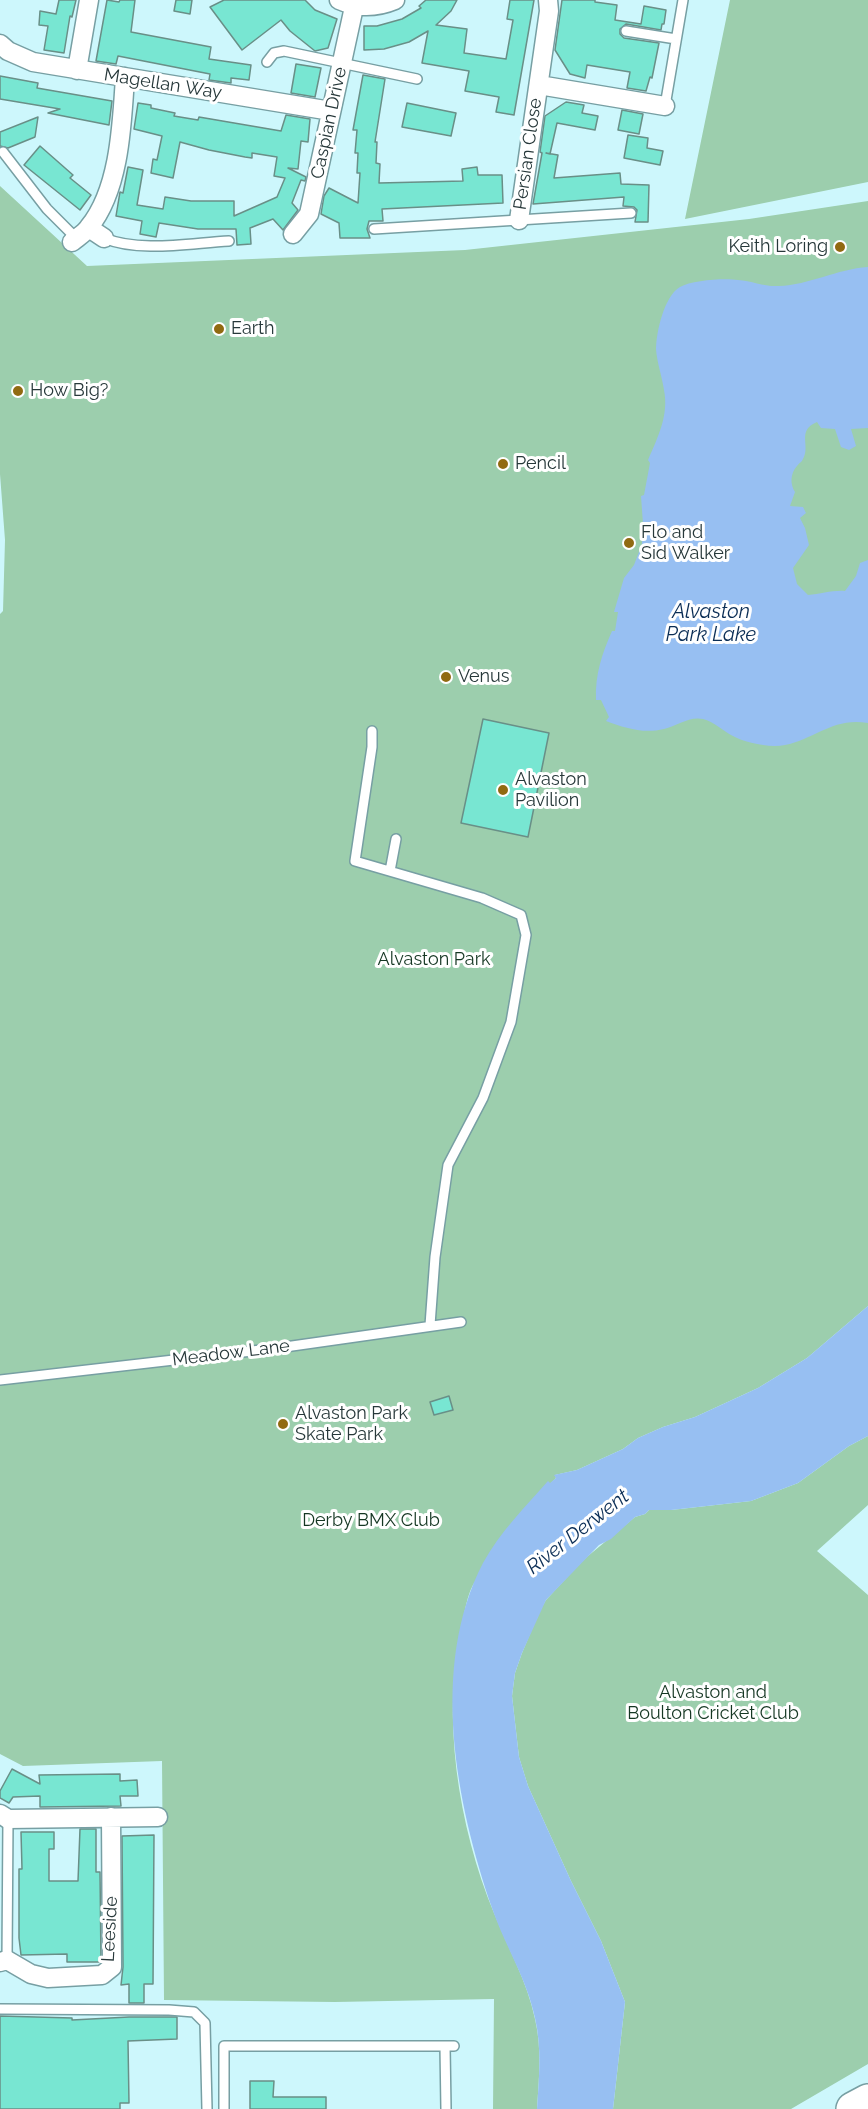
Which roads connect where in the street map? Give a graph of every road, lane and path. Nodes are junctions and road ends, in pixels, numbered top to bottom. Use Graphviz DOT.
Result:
graph roads {
  1 [pos="89,0"];
  2 [pos="395,0"];
  3 [pos="548,0"];
  4 [pos="683,0"];
  5 [pos="346,3"];
  6 [pos="626,31"];
  7 [pos="676,39"];
  8 [pos="0,44"];
  9 [pos="267,62"];
  10 [pos="342,63"];
  11 [pos="77,70"];
  12 [pos="125,77"];
  13 [pos="417,79"];
  14 [pos="538,85"];
  15 [pos="665,106"];
  16 [pos="331,111"];
  17 [pos="3,152"];
  18 [pos="631,213"];
  19 [pos="519,220"];
  20 [pos="374,229"];
  21 [pos="293,234"];
  22 [pos="79,236"];
  23 [pos="104,238"];
  24 [pos="229,242"];
  25 [pos="372,731"];
  26 [pos="396,839"];
  27 [pos="390,871"];
  28 [pos="461,1322"];
  29 [pos="429,1325"];
  30 [pos="0,1380"];
  31 [pos="4,1816"];
  32 [pos="111,1817"];
  33 [pos="158,1817"];
  34 [pos="3,1961"];
  35 [pos="0,2009"];
  36 [pos="868,2102"];
  37 [pos="207,2109"];
  38 [pos="224,2109"];
  39 [pos="446,2109"];
  40 [pos="854,2109"];
  1 -- 11 [label="street"];
  2 -- 5 [label="street"];
  3 -- 14 [label="street, Persian Close"];
  4 -- 7 [label="lane"];
  5 -- 10 [label="street, Caspian Drive"];
  6 -- 7 [label="lane"];
  7 -- 15 [label="lane"];
  8 -- 11 [label="street, Magellan Way"];
  9 -- 10 [label="lane"];
  10 -- 13 [label="lane"];
  10 -- 16 [label="street, Caspian Drive"];
  11 -- 12 [label="street, Magellan Way"];
  12 -- 16 [label="street, Magellan Way"];
  12 -- 22 [label="street"];
  14 -- 15 [label="street, Persian Close"];
  14 -- 19 [label="street, Persian Close"];
  16 -- 21 [label="street, Caspian Drive"];
  17 -- 22 [label="lane"];
  18 -- 19 [label="lane, Persian Close"];
  19 -- 20 [label="lane"];
  22 -- 23 [label="street"];
  23 -- 24 [label="lane"];
  25 -- 27 [label="lane"];
  26 -- 27 [label="lane"];
  27 -- 29 [label="lane"];
  28 -- 29 [label="lane, Meadow Lane"];
  29 -- 30 [label="lane, Meadow Lane"];
  31 -- 32 [label="street"];
  31 -- 34 [label="lane"];
  32 -- 33 [label="street"];
  32 -- 34 [label="street, Leeside"];
  35 -- 37 [label="lane"];
  36 -- 40 [label="highway"];
  38 -- 39 [label="lane"];
}
